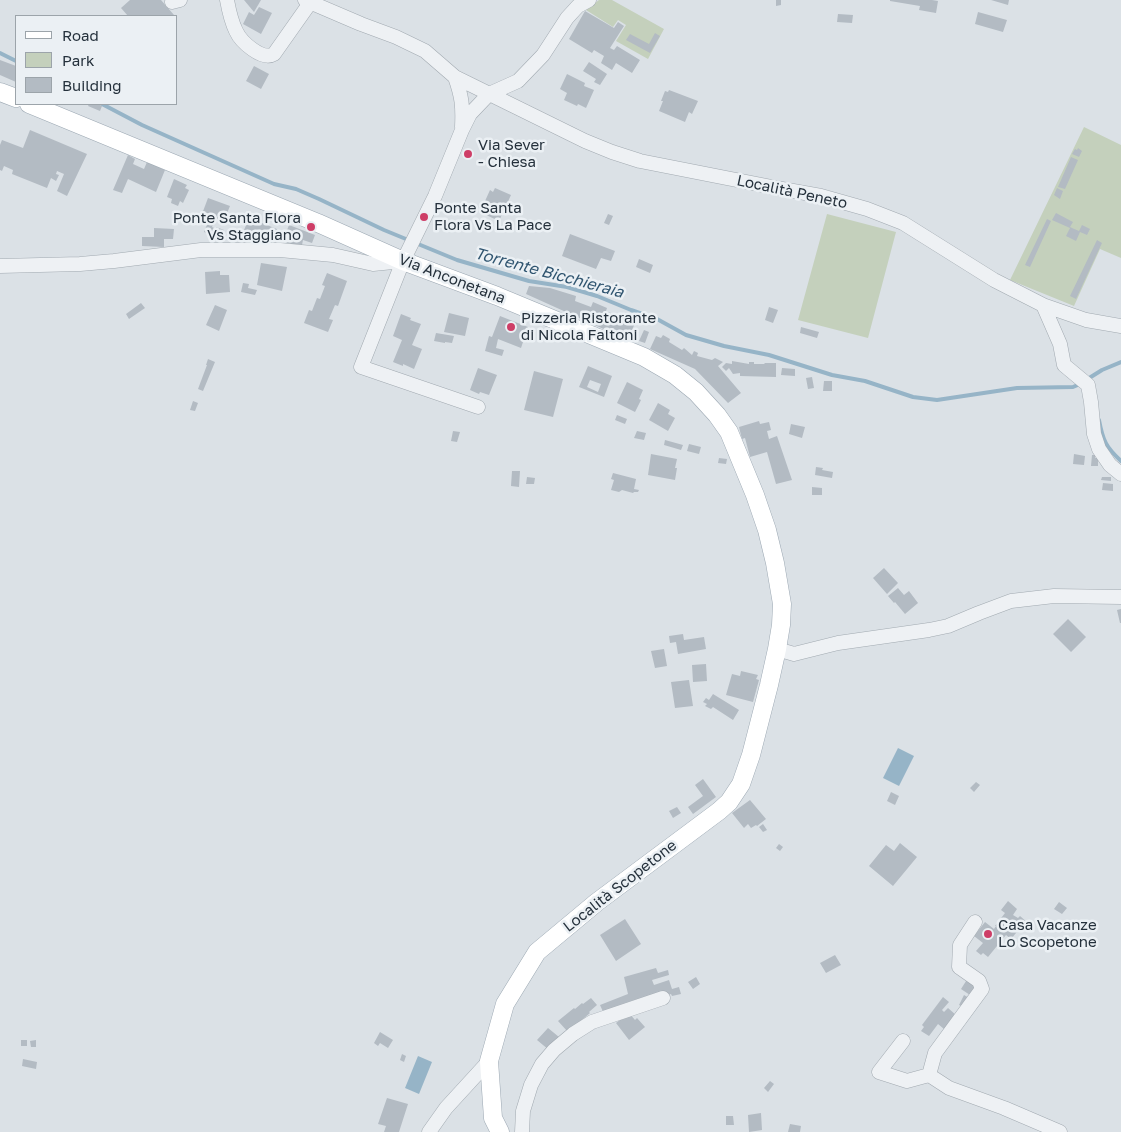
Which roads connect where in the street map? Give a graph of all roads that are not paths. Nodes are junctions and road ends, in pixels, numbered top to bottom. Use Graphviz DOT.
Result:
graph roads {
  1 [pos="227,0"];
  2 [pos="589,0"];
  3 [pos="307,1"];
  4 [pos="455,77"];
  5 [pos="0,92"];
  6 [pos="489,94"];
  7 [pos="15,98"];
  8 [pos="31,105"];
  9 [pos="462,130"];
  10 [pos="406,256"];
  11 [pos="0,266"];
  12 [pos="1043,305"];
  13 [pos="1121,326"];
  14 [pos="478,407"];
  15 [pos="1121,474"];
  16 [pos="1121,597"];
  17 [pos="777,649"];
  18 [pos="975,922"];
  19 [pos="663,998"];
  20 [pos="903,1041"];
  21 [pos="489,1061"];
  22 [pos="929,1075"];
  23 [pos="429,1132"];
  24 [pos="500,1132"];
  25 [pos="522,1132"];
  26 [pos="1060,1132"];
  1 -- 3 [label="street"];
  2 -- 6 [label="street"];
  3 -- 4 [label="street, Località Peneto"];
  4 -- 6 [label="street, Località Peneto"];
  4 -- 9 [label="street"];
  5 -- 7 [label="main road"];
  6 -- 9 [label="street"];
  6 -- 12 [label="street, Località Peneto"];
  8 -- 10 [label="main road, Via Anconetana"];
  9 -- 10 [label="street"];
  10 -- 11 [label="street"];
  10 -- 14 [label="street"];
  10 -- 17 [label="main road, Via Anconetana"];
  12 -- 13 [label="street, Località Peneto"];
  12 -- 15 [label="street"];
  16 -- 17 [label="street"];
  17 -- 21 [label="main road, Località Scopetone"];
  18 -- 22 [label="street"];
  19 -- 25 [label="street"];
  20 -- 22 [label="street"];
  21 -- 23 [label="street"];
  21 -- 24 [label="main road, Località Scopetone"];
  22 -- 26 [label="street"];
}
